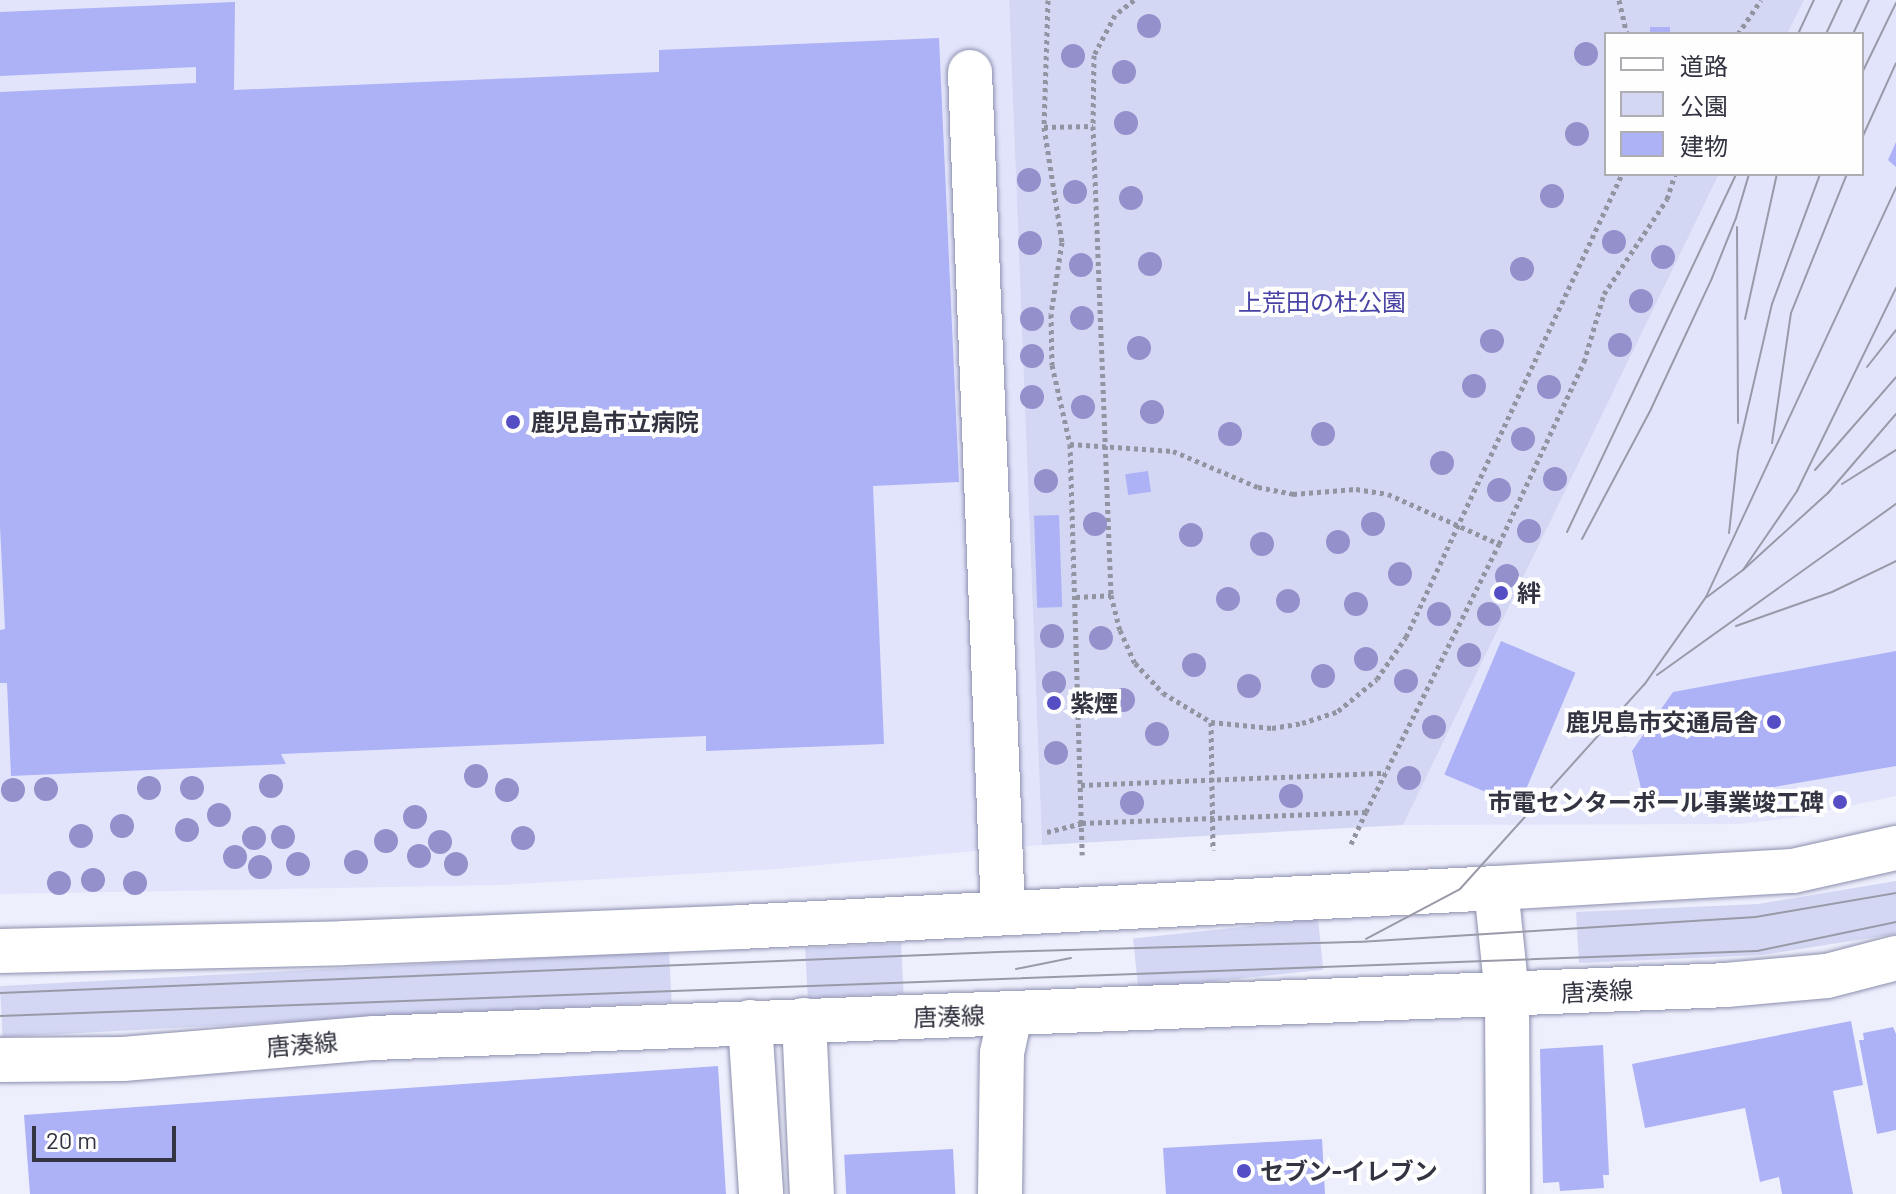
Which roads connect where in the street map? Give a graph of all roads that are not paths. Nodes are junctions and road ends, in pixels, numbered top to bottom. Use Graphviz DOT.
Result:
graph roads {
  1 [pos="970,72"];
  2 [pos="1896,848"];
  3 [pos="1496,888"];
  4 [pos="1003,913"];
  5 [pos="0,951"];
  6 [pos="1896,958"];
  7 [pos="1507,995"];
  8 [pos="1010,1014"];
  9 [pos="804,1020"];
  10 [pos="750,1022"];
  11 [pos="0,1060"];
  12 [pos="761,1194"];
  13 [pos="812,1194"];
  14 [pos="1000,1194"];
  15 [pos="1508,1194"];
  1 -- 4 [label="street"];
  2 -- 3 [label="street"];
  3 -- 4 [label="street"];
  3 -- 7 [label="street"];
  4 -- 5 [label="street"];
  6 -- 7 [label="street, 唐湊線"];
  7 -- 8 [label="street, 唐湊線"];
  7 -- 15 [label="street"];
  8 -- 9 [label="street, 唐湊線"];
  8 -- 14 [label="street"];
  9 -- 10 [label="street, 唐湊線"];
  9 -- 13 [label="street"];
  10 -- 11 [label="street, 唐湊線"];
  10 -- 12 [label="street"];
}
